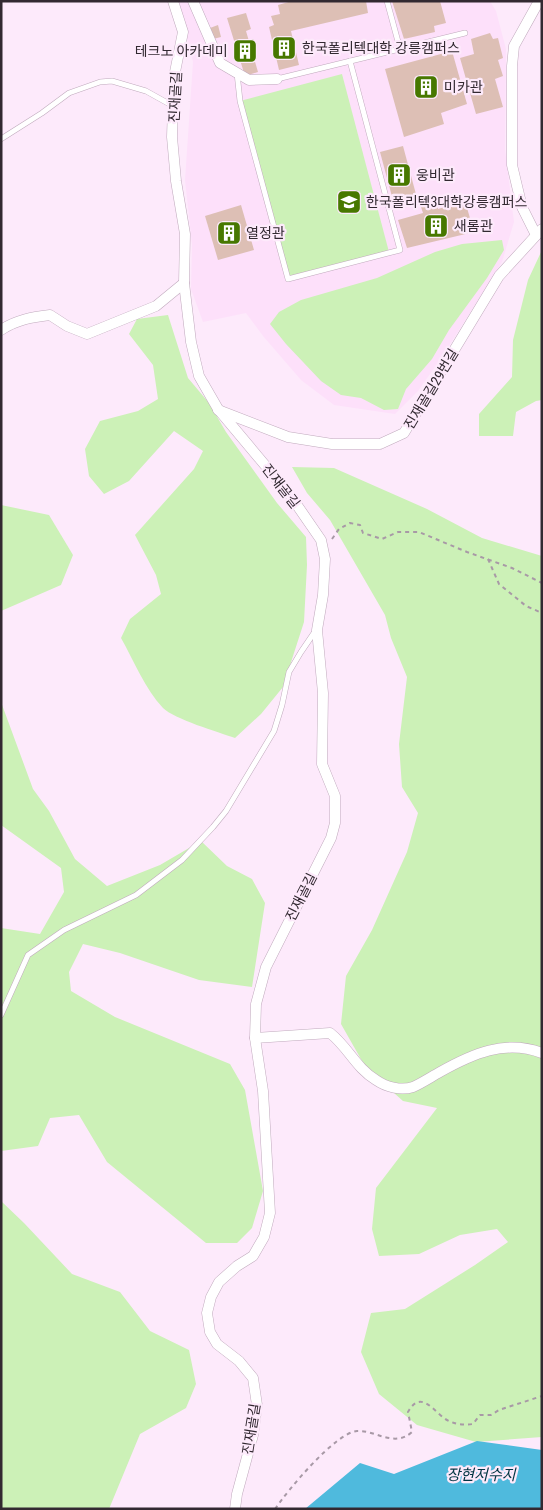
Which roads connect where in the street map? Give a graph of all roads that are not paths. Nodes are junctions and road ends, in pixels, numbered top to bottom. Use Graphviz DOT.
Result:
graph roads {
  1 [pos="173,1"];
  2 [pos="194,1"];
  3 [pos="388,1"];
  4 [pos="539,1"];
  5 [pos="465,33"];
  6 [pos="400,49"];
  7 [pos="350,61"];
  8 [pos="236,73"];
  9 [pos="277,80"];
  10 [pos="173,106"];
  11 [pos="1,139"];
  12 [pos="539,232"];
  13 [pos="184,283"];
  14 [pos="1,330"];
  15 [pos="218,409"];
  16 [pos="317,630"];
  17 [pos="1,1015"];
  18 [pos="256,1038"];
  19 [pos="542,1053"];
  20 [pos="235,1509"];
  1 -- 10 [label="street, 진재골길"];
  2 -- 8 [label="street"];
  3 -- 6 [label="lane"];
  4 -- 12 [label="street, 진재골길29번길"];
  5 -- 6 [label="lane"];
  6 -- 7 [label="lane"];
  7 -- 8 [label="lane"];
  7 -- 9 [label="lane"];
  8 -- 9 [label="street"];
  10 -- 11 [label="lane"];
  10 -- 13 [label="street, 진재골길"];
  12 -- 15 [label="street, 진재골길29번길"];
  13 -- 14 [label="street"];
  13 -- 15 [label="street, 진재골길"];
  15 -- 16 [label="street, 진재골길"];
  16 -- 17 [label="lane"];
  16 -- 18 [label="street, 진재골길"];
  18 -- 19 [label="street"];
  18 -- 20 [label="street, 진재골길"];
}
